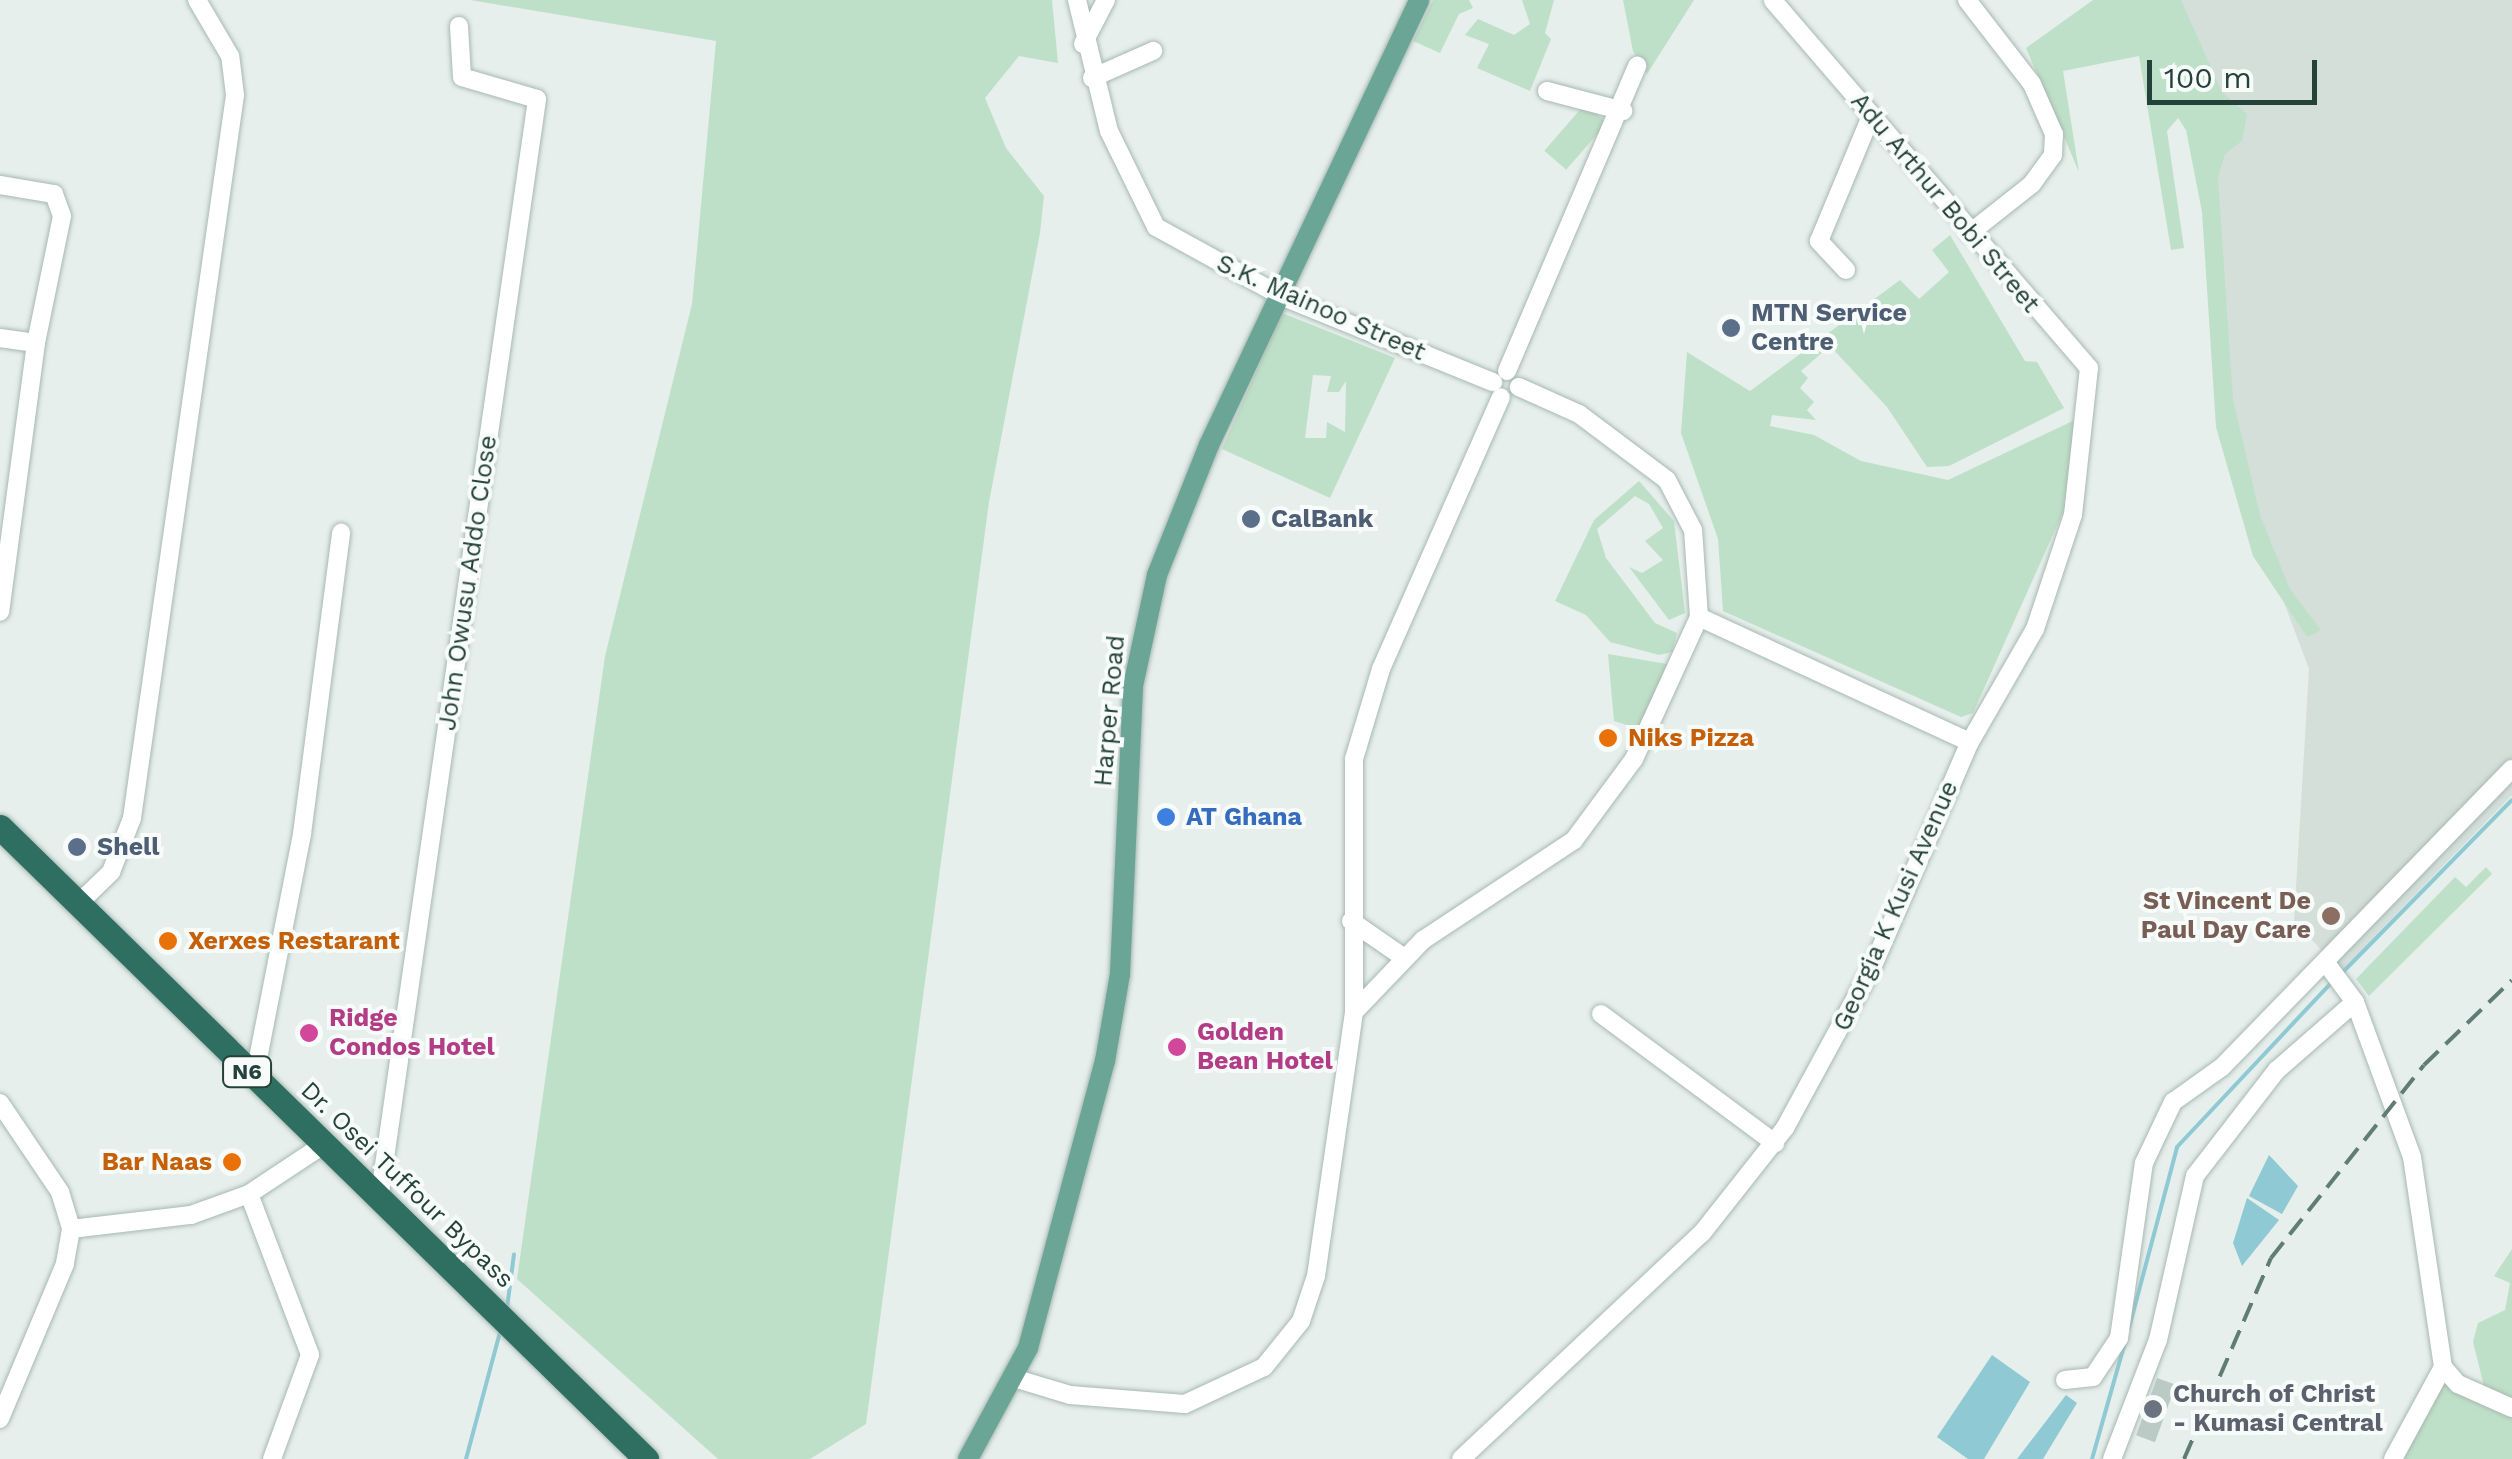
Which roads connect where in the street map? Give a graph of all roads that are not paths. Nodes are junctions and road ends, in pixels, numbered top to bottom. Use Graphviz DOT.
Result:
graph roads {
  1 [pos="197,0"];
  2 [pos="1077,0"];
  3 [pos="1106,0"];
  4 [pos="1419,0"];
  5 [pos="1773,0"];
  6 [pos="1967,0"];
  7 [pos="460,26"];
  8 [pos="1082,44"];
  9 [pos="1153,51"];
  10 [pos="1637,66"];
  11 [pos="1092,78"];
  12 [pos="1547,92"];
  13 [pos="1623,111"];
  14 [pos="1871,116"];
  15 [pos="0,185"];
  16 [pos="1970,232"];
  17 [pos="1846,270"];
  18 [pos="1281,296"];
  19 [pos="0,338"];
  20 [pos="36,342"];
  21 [pos="1500,383"];
  22 [pos="2087,414"];
  23 [pos="9,478"];
  24 [pos="341,532"];
  25 [pos="0,612"];
  26 [pos="1699,616"];
  27 [pos="1970,742"];
  28 [pos="2512,770"];
  29 [pos="0,827"];
  30 [pos="79,902"];
  31 [pos="1351,921"];
  32 [pos="1403,957"];
  33 [pos="2329,967"];
  34 [pos="2351,995"];
  35 [pos="1354,1012"];
  36 [pos="1601,1014"];
  37 [pos="254,1079"];
  38 [pos="0,1103"];
  39 [pos="1775,1143"];
  40 [pos="322,1145"];
  41 [pos="249,1194"];
  42 [pos="379,1200"];
  43 [pos="70,1230"];
  44 [pos="2443,1367"];
  45 [pos="1017,1380"];
  46 [pos="2065,1380"];
  47 [pos="2512,1408"];
  48 [pos="0,1419"];
  49 [pos="272,1459"];
  50 [pos="646,1459"];
  51 [pos="968,1459"];
  52 [pos="1461,1459"];
  53 [pos="2112,1459"];
  54 [pos="2393,1459"];
  1 -- 30 [label="street"];
  2 -- 8 [label="street, S.K. Mainoo Street"];
  3 -- 8 [label="street"];
  4 -- 18 [label="main road, Harper Road"];
  5 -- 14 [label="street, Adu Arthur Bobi Street"];
  6 -- 16 [label="street"];
  7 -- 42 [label="street, John Owusu Addo Close"];
  8 -- 11 [label="street, S.K. Mainoo Street"];
  9 -- 11 [label="street"];
  10 -- 13 [label="street"];
  11 -- 18 [label="street, S.K. Mainoo Street"];
  12 -- 13 [label="street"];
  13 -- 21 [label="street"];
  14 -- 16 [label="street, Adu Arthur Bobi Street"];
  14 -- 17 [label="street"];
  15 -- 20 [label="street"];
  16 -- 22 [label="street, Adu Arthur Bobi Street"];
  18 -- 21 [label="street, S.K. Mainoo Street"];
  18 -- 45 [label="main road, Harper Road"];
  19 -- 20 [label="street"];
  20 -- 23 [label="street"];
  21 -- 26 [label="street"];
  21 -- 31 [label="street"];
  22 -- 27 [label="street, Georgia K Kusi Avenue"];
  23 -- 25 [label="street"];
  24 -- 37 [label="street"];
  26 -- 27 [label="street"];
  26 -- 32 [label="street"];
  27 -- 39 [label="street, Georgia K Kusi Avenue"];
  28 -- 33 [label="street"];
  29 -- 30 [label="highway, Dr. Osei Tuffour Bypass / N6"];
  30 -- 37 [label="highway, Dr. Osei Tuffour Bypass / N6"];
  31 -- 32 [label="street"];
  31 -- 35 [label="street"];
  32 -- 35 [label="street"];
  33 -- 34 [label="street"];
  33 -- 46 [label="street"];
  34 -- 44 [label="street"];
  34 -- 53 [label="street"];
  35 -- 45 [label="street"];
  36 -- 39 [label="street"];
  37 -- 40 [label="highway, Dr. Osei Tuffour Bypass / N6"];
  38 -- 43 [label="street"];
  39 -- 52 [label="street, Georgia K Kusi Avenue"];
  40 -- 41 [label="street"];
  40 -- 42 [label="highway, Dr. Osei Tuffour Bypass / N6"];
  41 -- 43 [label="street"];
  41 -- 49 [label="street"];
  42 -- 50 [label="highway, Dr. Osei Tuffour Bypass / N6"];
  43 -- 48 [label="street"];
  44 -- 47 [label="street"];
  44 -- 54 [label="street"];
  45 -- 51 [label="main road, Harper Road"];
}
